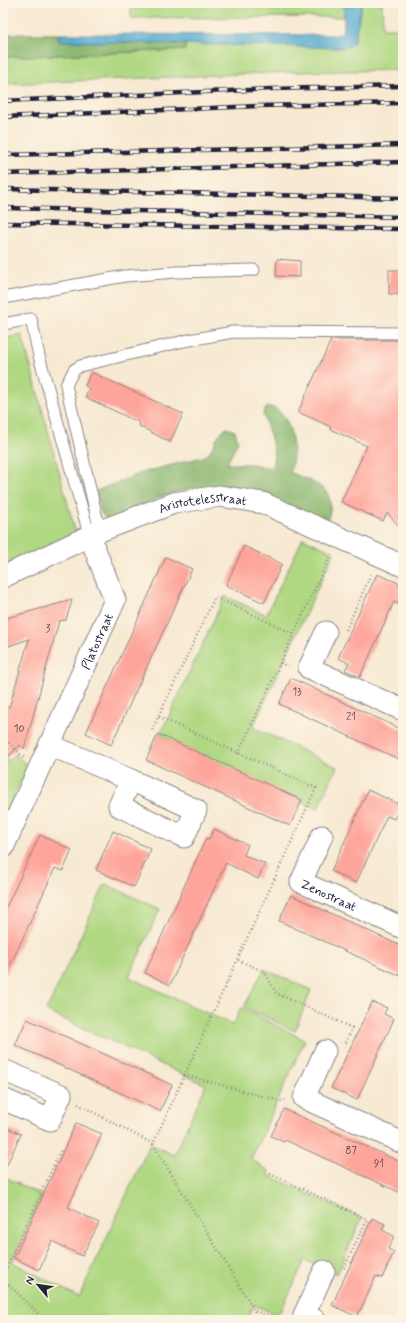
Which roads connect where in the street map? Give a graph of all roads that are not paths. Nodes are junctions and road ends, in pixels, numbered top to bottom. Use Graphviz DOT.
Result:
graph roads {
  1 [pos="254,270"];
  2 [pos="3,298"];
  3 [pos="3,324"];
  4 [pos="403,333"];
  5 [pos="95,534"];
  6 [pos="403,566"];
  7 [pos="3,577"];
  8 [pos="326,632"];
  9 [pos="403,710"];
  10 [pos="50,744"];
  11 [pos="131,780"];
  12 [pos="322,836"];
  13 [pos="3,848"];
  14 [pos="403,928"];
  15 [pos="333,1052"];
  16 [pos="3,1070"];
  17 [pos="3,1099"];
  18 [pos="403,1144"];
  19 [pos="324,1271"];
  20 [pos="309,1318"];
  1 -- 2 [label="lane"];
  3 -- 5 [label="lane"];
  4 -- 5 [label="lane"];
  5 -- 6 [label="street, Aristotelesstraat"];
  5 -- 7 [label="street, Aristotelesstraat"];
  5 -- 10 [label="street, Platostraat"];
  8 -- 9 [label="street"];
  10 -- 11 [label="street"];
  10 -- 13 [label="street, Platostraat"];
  12 -- 14 [label="street, Zenostraat"];
  15 -- 18 [label="street"];
  16 -- 17 [label="street"];
  19 -- 20 [label="street"];
}
